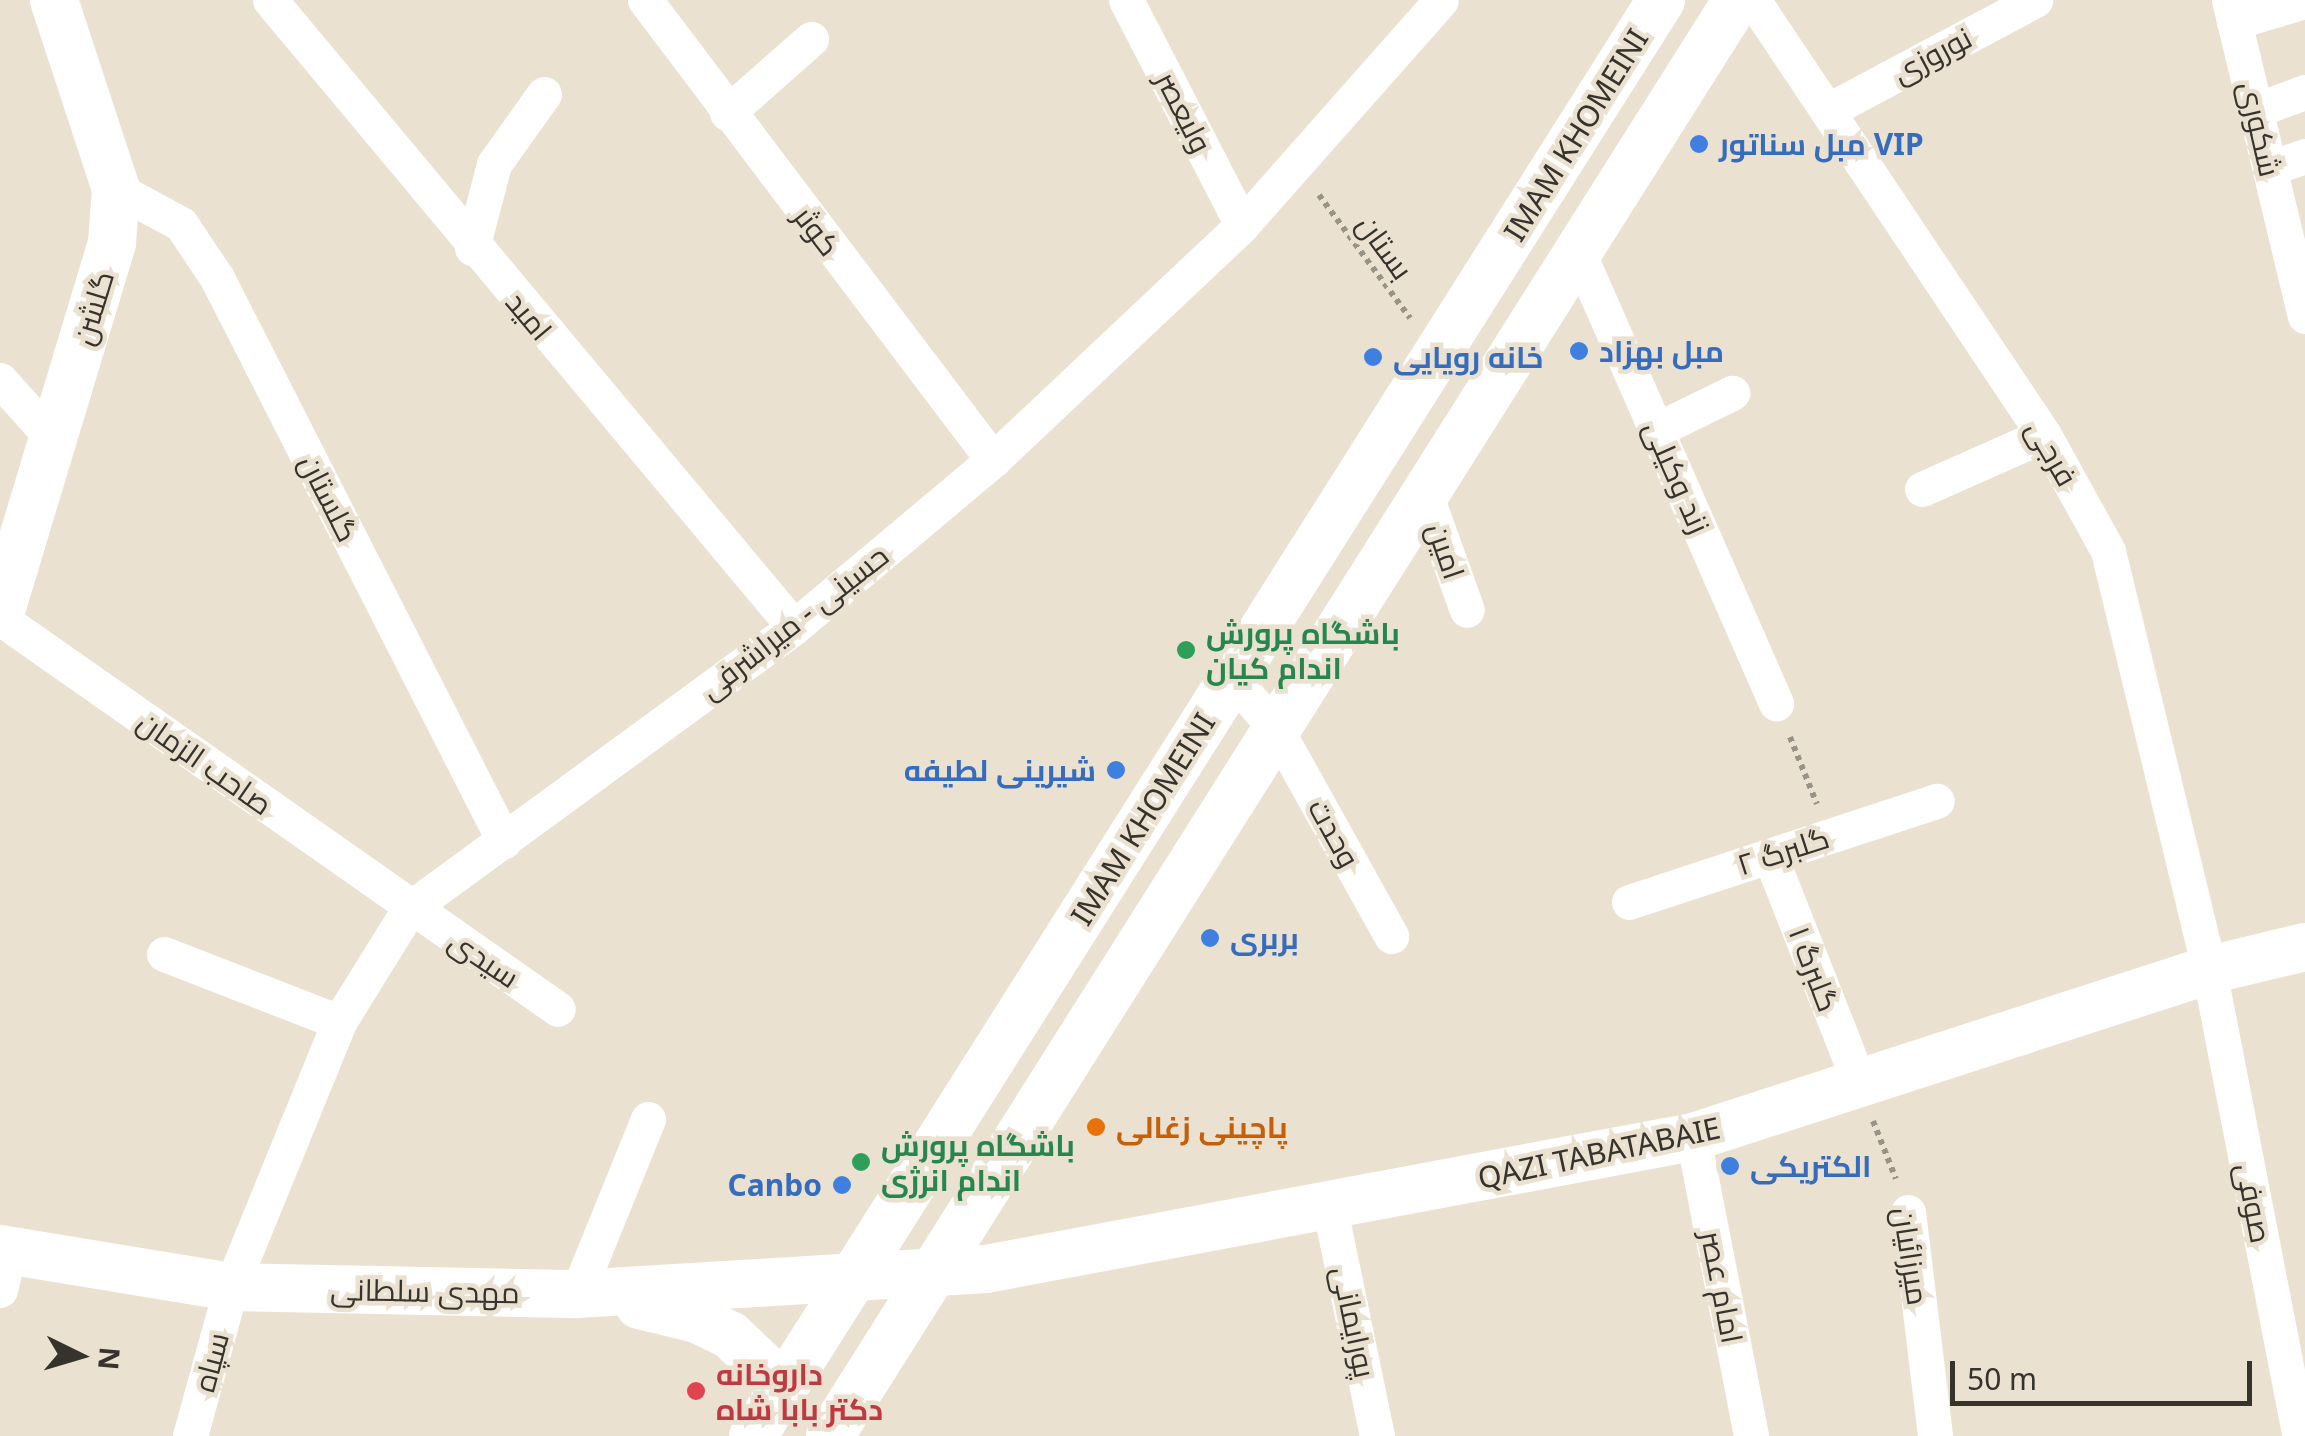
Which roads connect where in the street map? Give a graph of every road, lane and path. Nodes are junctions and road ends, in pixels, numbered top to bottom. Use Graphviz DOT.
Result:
graph roads {
  1 [pos="54,0"];
  2 [pos="270,0"];
  3 [pos="645,0"];
  4 [pos="1126,0"];
  5 [pos="1661,0"];
  6 [pos="1737,0"];
  7 [pos="1753,0"];
  8 [pos="2035,0"];
  9 [pos="2305,0"];
  10 [pos="1423,7"];
  11 [pos="2232,11"];
  12 [pos="812,39"];
  13 [pos="2305,92"];
  14 [pos="544,94"];
  15 [pos="1829,110"];
  16 [pos="2256,110"];
  17 [pos="727,113"];
  18 [pos="2305,156"];
  19 [pos="1297,166"];
  20 [pos="2270,168"];
  21 [pos="116,189"];
  22 [pos="1242,224"];
  23 [pos="472,248"];
  24 [pos="1578,252"];
  25 [pos="2300,272"];
  26 [pos="2305,316"];
  27 [pos="1437,354"];
  28 [pos="0,380"];
  29 [pos="1732,393"];
  30 [pos="1656,430"];
  31 [pos="2044,435"];
  32 [pos="54,440"];
  33 [pos="994,460"];
  34 [pos="1922,489"];
  35 [pos="1426,493"];
  36 [pos="1466,610"];
  37 [pos="0,616"];
  38 [pos="794,627"];
  39 [pos="1232,678"];
  40 [pos="1776,704"];
  41 [pos="1276,729"];
  42 [pos="1937,800"];
  43 [pos="1830,836"];
  44 [pos="504,842"];
  45 [pos="1770,856"];
  46 [pos="1629,902"];
  47 [pos="409,909"];
  48 [pos="1392,936"];
  49 [pos="2305,948"];
  50 [pos="164,954"];
  51 [pos="2209,970"];
  52 [pos="558,1008"];
  53 [pos="338,1022"];
  54 [pos="1859,1082"];
  55 [pos="648,1119"];
  56 [pos="1693,1137"];
  57 [pos="1330,1209"];
  58 [pos="1908,1212"];
  59 [pos="3,1263"];
  60 [pos="934,1271"];
  61 [pos="852,1278"];
  62 [pos="231,1287"];
  63 [pos="577,1294"];
  64 [pos="784,1386"];
  65 [pos="833,1434"];
  66 [pos="190,1436"];
  67 [pos="753,1436"];
  68 [pos="1378,1436"];
  69 [pos="1751,1436"];
  70 [pos="1935,1436"];
  71 [pos="2300,1436"];
  1 -- 21 [label="main road, گلشن"];
  2 -- 23 [label="street, امید"];
  3 -- 17 [label="street, کوثر"];
  4 -- 22 [label="street, ولیعصر"];
  5 -- 27 [label="main road, IMAM KHOMEINI"];
  6 -- 24 [label="main road"];
  7 -- 15 [label="street, فرجی"];
  8 -- 15 [label="street, نوروزی"];
  9 -- 11 [label="street"];
  10 -- 19 [label="street, حسینی - میراشرفی"];
  11 -- 16 [label="street, شکوری"];
  12 -- 17 [label="street"];
  13 -- 16 [label="street"];
  14 -- 23 [label="street"];
  15 -- 31 [label="street, فرجی"];
  16 -- 20 [label="street, شکوری"];
  17 -- 33 [label="street, کوثر"];
  18 -- 20 [label="street"];
  19 -- 22 [label="street, حسینی - میراشرفی"];
  19 -- 27 [label="path, بستان"];
  20 -- 25 [label="street, شکوری"];
  21 -- 32 [label="main road, گلشن"];
  21 -- 44 [label="street, گلستان"];
  22 -- 33 [label="street, حسینی - میراشرفی"];
  23 -- 38 [label="street, امید"];
  24 -- 30 [label="street, زند وکیلی"];
  24 -- 35 [label="main road"];
  25 -- 26 [label="street, شکوری"];
  27 -- 39 [label="main road, IMAM KHOMEINI"];
  28 -- 32 [label="street"];
  29 -- 30 [label="street"];
  30 -- 40 [label="street, زند وکیلی"];
  31 -- 34 [label="street"];
  31 -- 51 [label="street, فرجی"];
  32 -- 37 [label="main road, گلشن"];
  33 -- 38 [label="street, حسینی - میراشرفی"];
  35 -- 36 [label="street, امین"];
  35 -- 41 [label="main road"];
  37 -- 47 [label="street, صاحب الزمان"];
  38 -- 44 [label="street, حسینی - میراشرفی"];
  39 -- 41 [label="street, وحدت"];
  39 -- 61 [label="main road, IMAM KHOMEINI"];
  40 -- 43 [label="path"];
  41 -- 48 [label="street, وحدت"];
  41 -- 60 [label="main road"];
  42 -- 43 [label="street, گلبرگ ۲"];
  43 -- 45 [label="street, گلبرگ ۲"];
  44 -- 47 [label="street, حسینی - میراشرفی"];
  45 -- 46 [label="street, گلبرگ ۲"];
  45 -- 54 [label="street, گلبرگ ۱"];
  47 -- 52 [label="street, سیدی"];
  47 -- 53 [label="street, حسینی - میراشرفی"];
  49 -- 51 [label="main road, QAZI TABATABAIE"];
  50 -- 53 [label="street"];
  51 -- 54 [label="main road, QAZI TABATABAIE"];
  51 -- 71 [label="street, صوفی"];
  53 -- 62 [label="street, حسینی - میراشرفی"];
  54 -- 56 [label="main road, QAZI TABATABAIE"];
  54 -- 58 [label="path, میرزائیان"];
  55 -- 63 [label="street"];
  56 -- 57 [label="main road, QAZI TABATABAIE"];
  56 -- 69 [label="street, امام عصر"];
  57 -- 60 [label="main road, QAZI TABATABAIE"];
  57 -- 68 [label="street, پورایمانی"];
  58 -- 70 [label="street, میرزائیان"];
  59 -- 62 [label="main road, مهدی سلطانی"];
  60 -- 61 [label="main road, QAZI TABATABAIE"];
  60 -- 65 [label="main road"];
  61 -- 63 [label="main road, مهدی سلطانی"];
  61 -- 64 [label="main road, IMAM KHOMEINI"];
  62 -- 63 [label="main road, مهدی سلطانی"];
  62 -- 66 [label="street, سپاه"];
  63 -- 64 [label="main road"];
  64 -- 67 [label="main road, IMAM KHOMEINI"];
}
